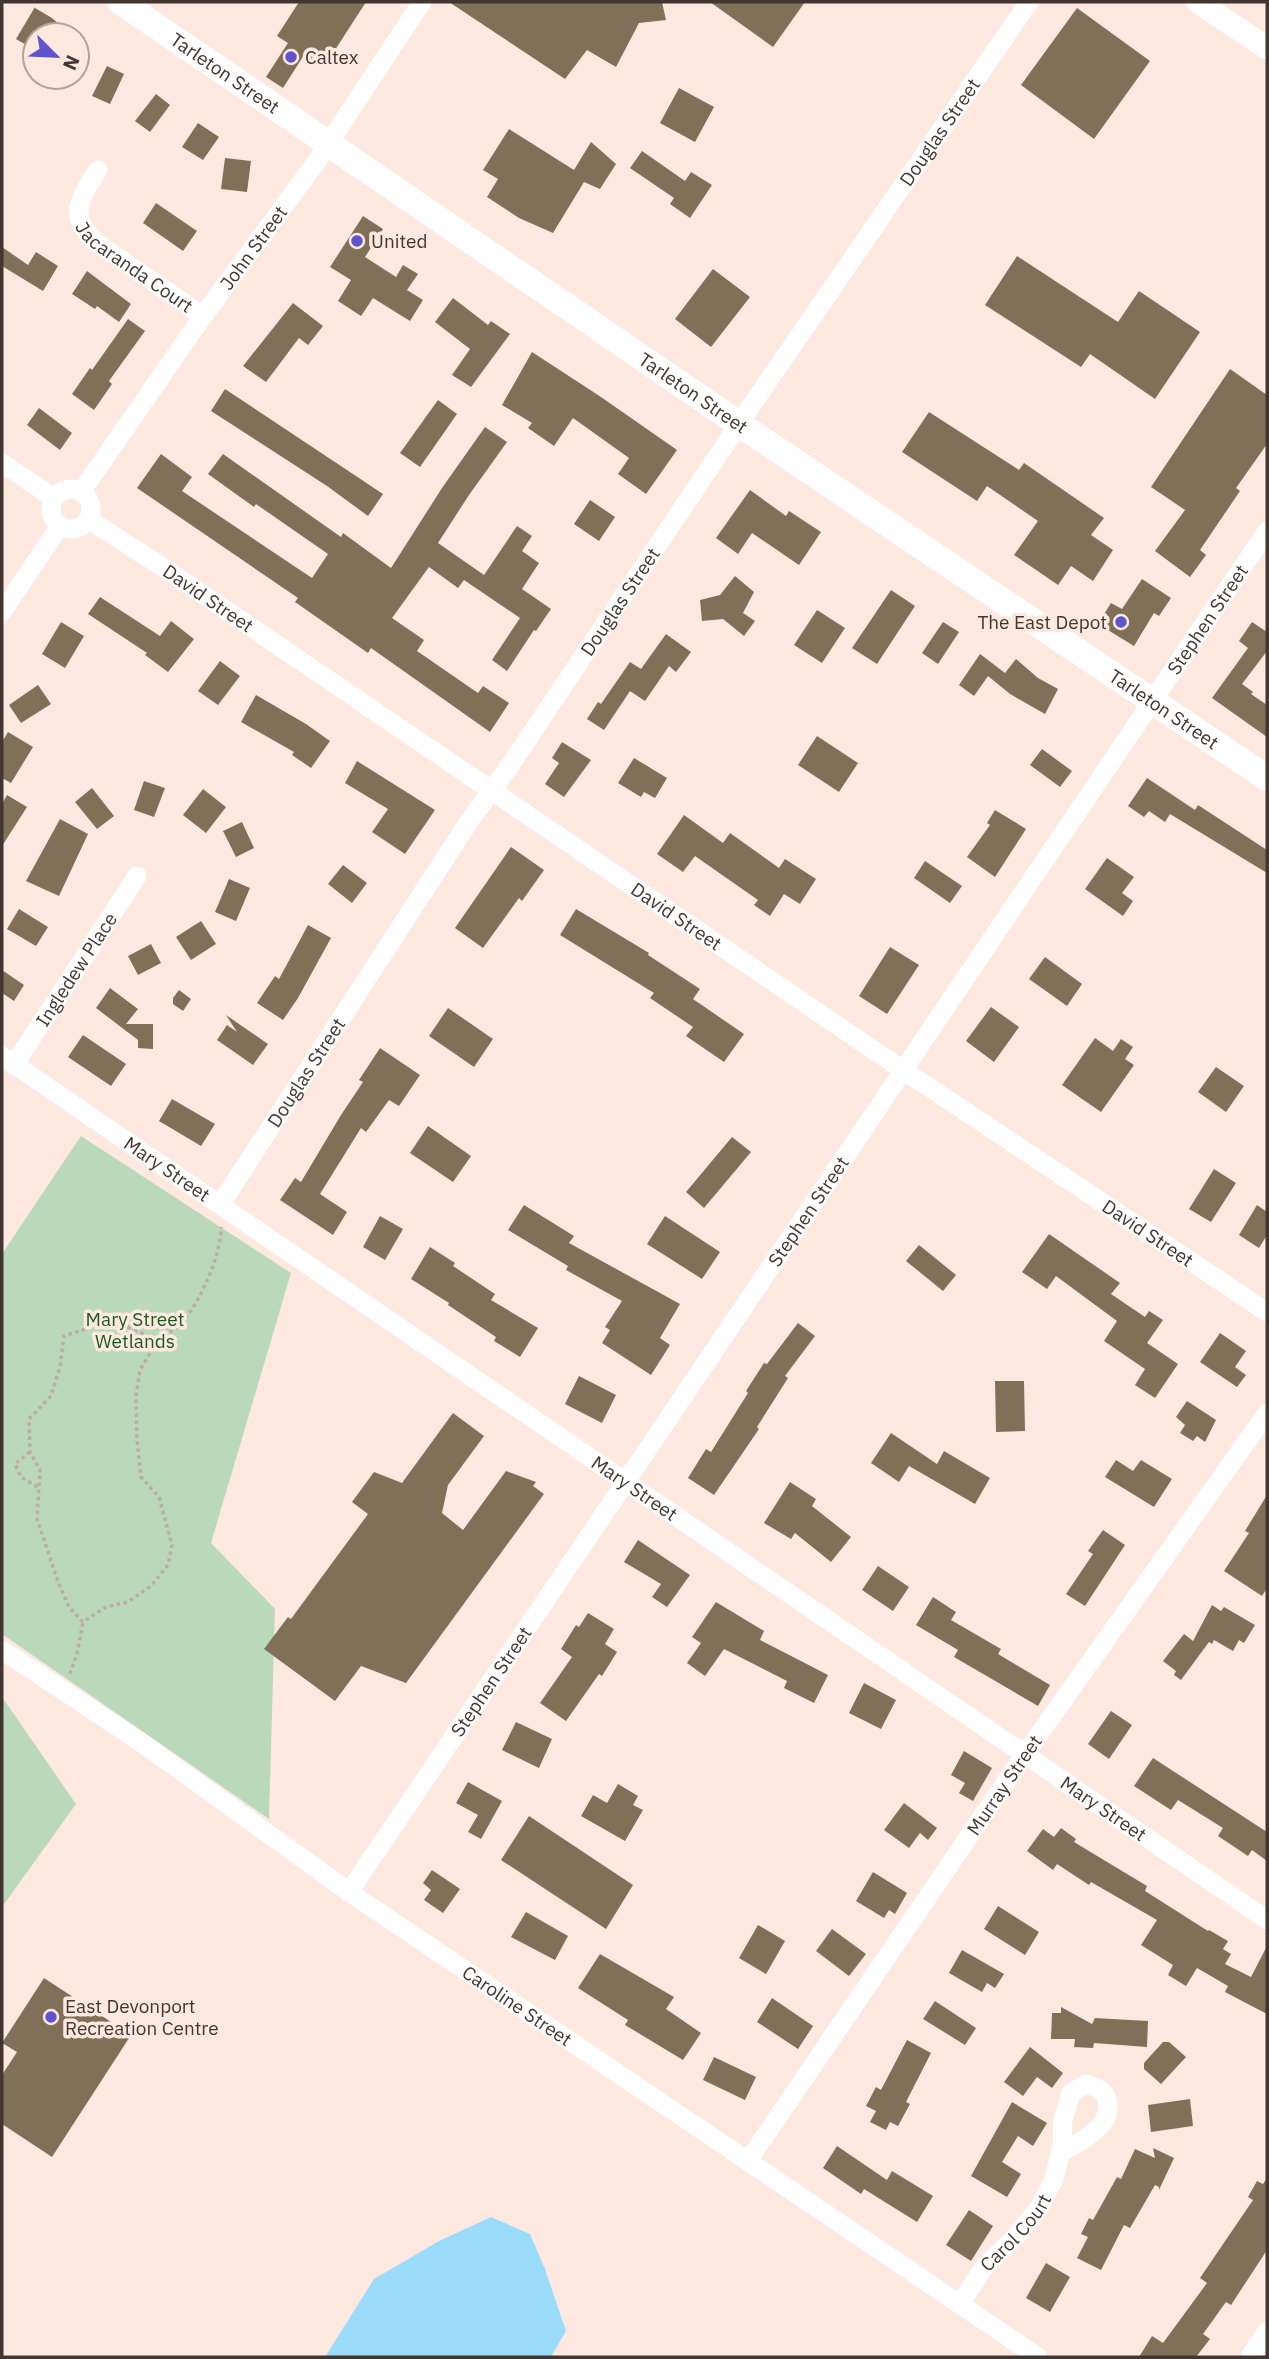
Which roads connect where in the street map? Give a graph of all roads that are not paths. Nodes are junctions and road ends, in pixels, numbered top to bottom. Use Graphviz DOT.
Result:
graph roads {
  1 [pos="121,2"];
  2 [pos="422,2"];
  3 [pos="1028,2"];
  4 [pos="1198,2"];
  5 [pos="1267,48"];
  6 [pos="329,143"];
  7 [pos="98,170"];
  8 [pos="203,316"];
  9 [pos="739,424"];
  10 [pos="2,463"];
  11 [pos="81,492"];
  12 [pos="54,498"];
  13 [pos="88,519"];
  14 [pos="60,526"];
  15 [pos="1267,531"];
  16 [pos="2,612"];
  17 [pos="1153,701"];
  18 [pos="1267,778"];
  19 [pos="491,790"];
  20 [pos="137,876"];
  21 [pos="8,1060"];
  22 [pos="904,1070"];
  23 [pos="220,1205"];
  24 [pos="1267,1312"];
  25 [pos="1267,1413"];
  26 [pos="625,1482"];
  27 [pos="2,1650"];
  28 [pos="1025,1754"];
  29 [pos="349,1892"];
  30 [pos="1267,1920"];
  31 [pos="1060,2154"];
  32 [pos="748,2161"];
  33 [pos="960,2304"];
  34 [pos="1267,2331"];
  35 [pos="1038,2357"];
  36 [pos="1250,2357"];
  1 -- 6 [label="main road, Tarleton Street"];
  2 -- 6 [label="street, John Street"];
  3 -- 9 [label="street, Douglas Street"];
  4 -- 5 [label="street"];
  6 -- 8 [label="street, John Street"];
  6 -- 9 [label="main road, Tarleton Street"];
  7 -- 8 [label="street, Jacaranda Court"];
  8 -- 11 [label="street, John Street"];
  9 -- 17 [label="main road, Tarleton Street"];
  9 -- 19 [label="street, Douglas Street"];
  10 -- 12 [label="street"];
  11 -- 12 [label="street"];
  11 -- 13 [label="street"];
  12 -- 14 [label="street"];
  13 -- 14 [label="street"];
  13 -- 19 [label="street, David Street"];
  14 -- 16 [label="street"];
  15 -- 17 [label="street, Stephen Street"];
  17 -- 18 [label="main road, Tarleton Street"];
  17 -- 22 [label="street, Stephen Street"];
  19 -- 22 [label="street, David Street"];
  19 -- 23 [label="street, Douglas Street"];
  20 -- 21 [label="street, Ingledew Place"];
  21 -- 23 [label="street, Mary Street"];
  22 -- 24 [label="street, David Street"];
  22 -- 26 [label="street, Stephen Street"];
  23 -- 26 [label="street, Mary Street"];
  25 -- 28 [label="street, Murray Street"];
  26 -- 28 [label="street, Mary Street"];
  26 -- 29 [label="street, Stephen Street"];
  27 -- 29 [label="street, Caroline Street"];
  28 -- 30 [label="street, Mary Street"];
  28 -- 32 [label="street, Murray Street"];
  29 -- 32 [label="street, Caroline Street"];
  31 -- 33 [label="street, Carol Court"];
  32 -- 33 [label="street, Caroline Street"];
  33 -- 35 [label="street, Caroline Street"];
  34 -- 36 [label="street"];
}
